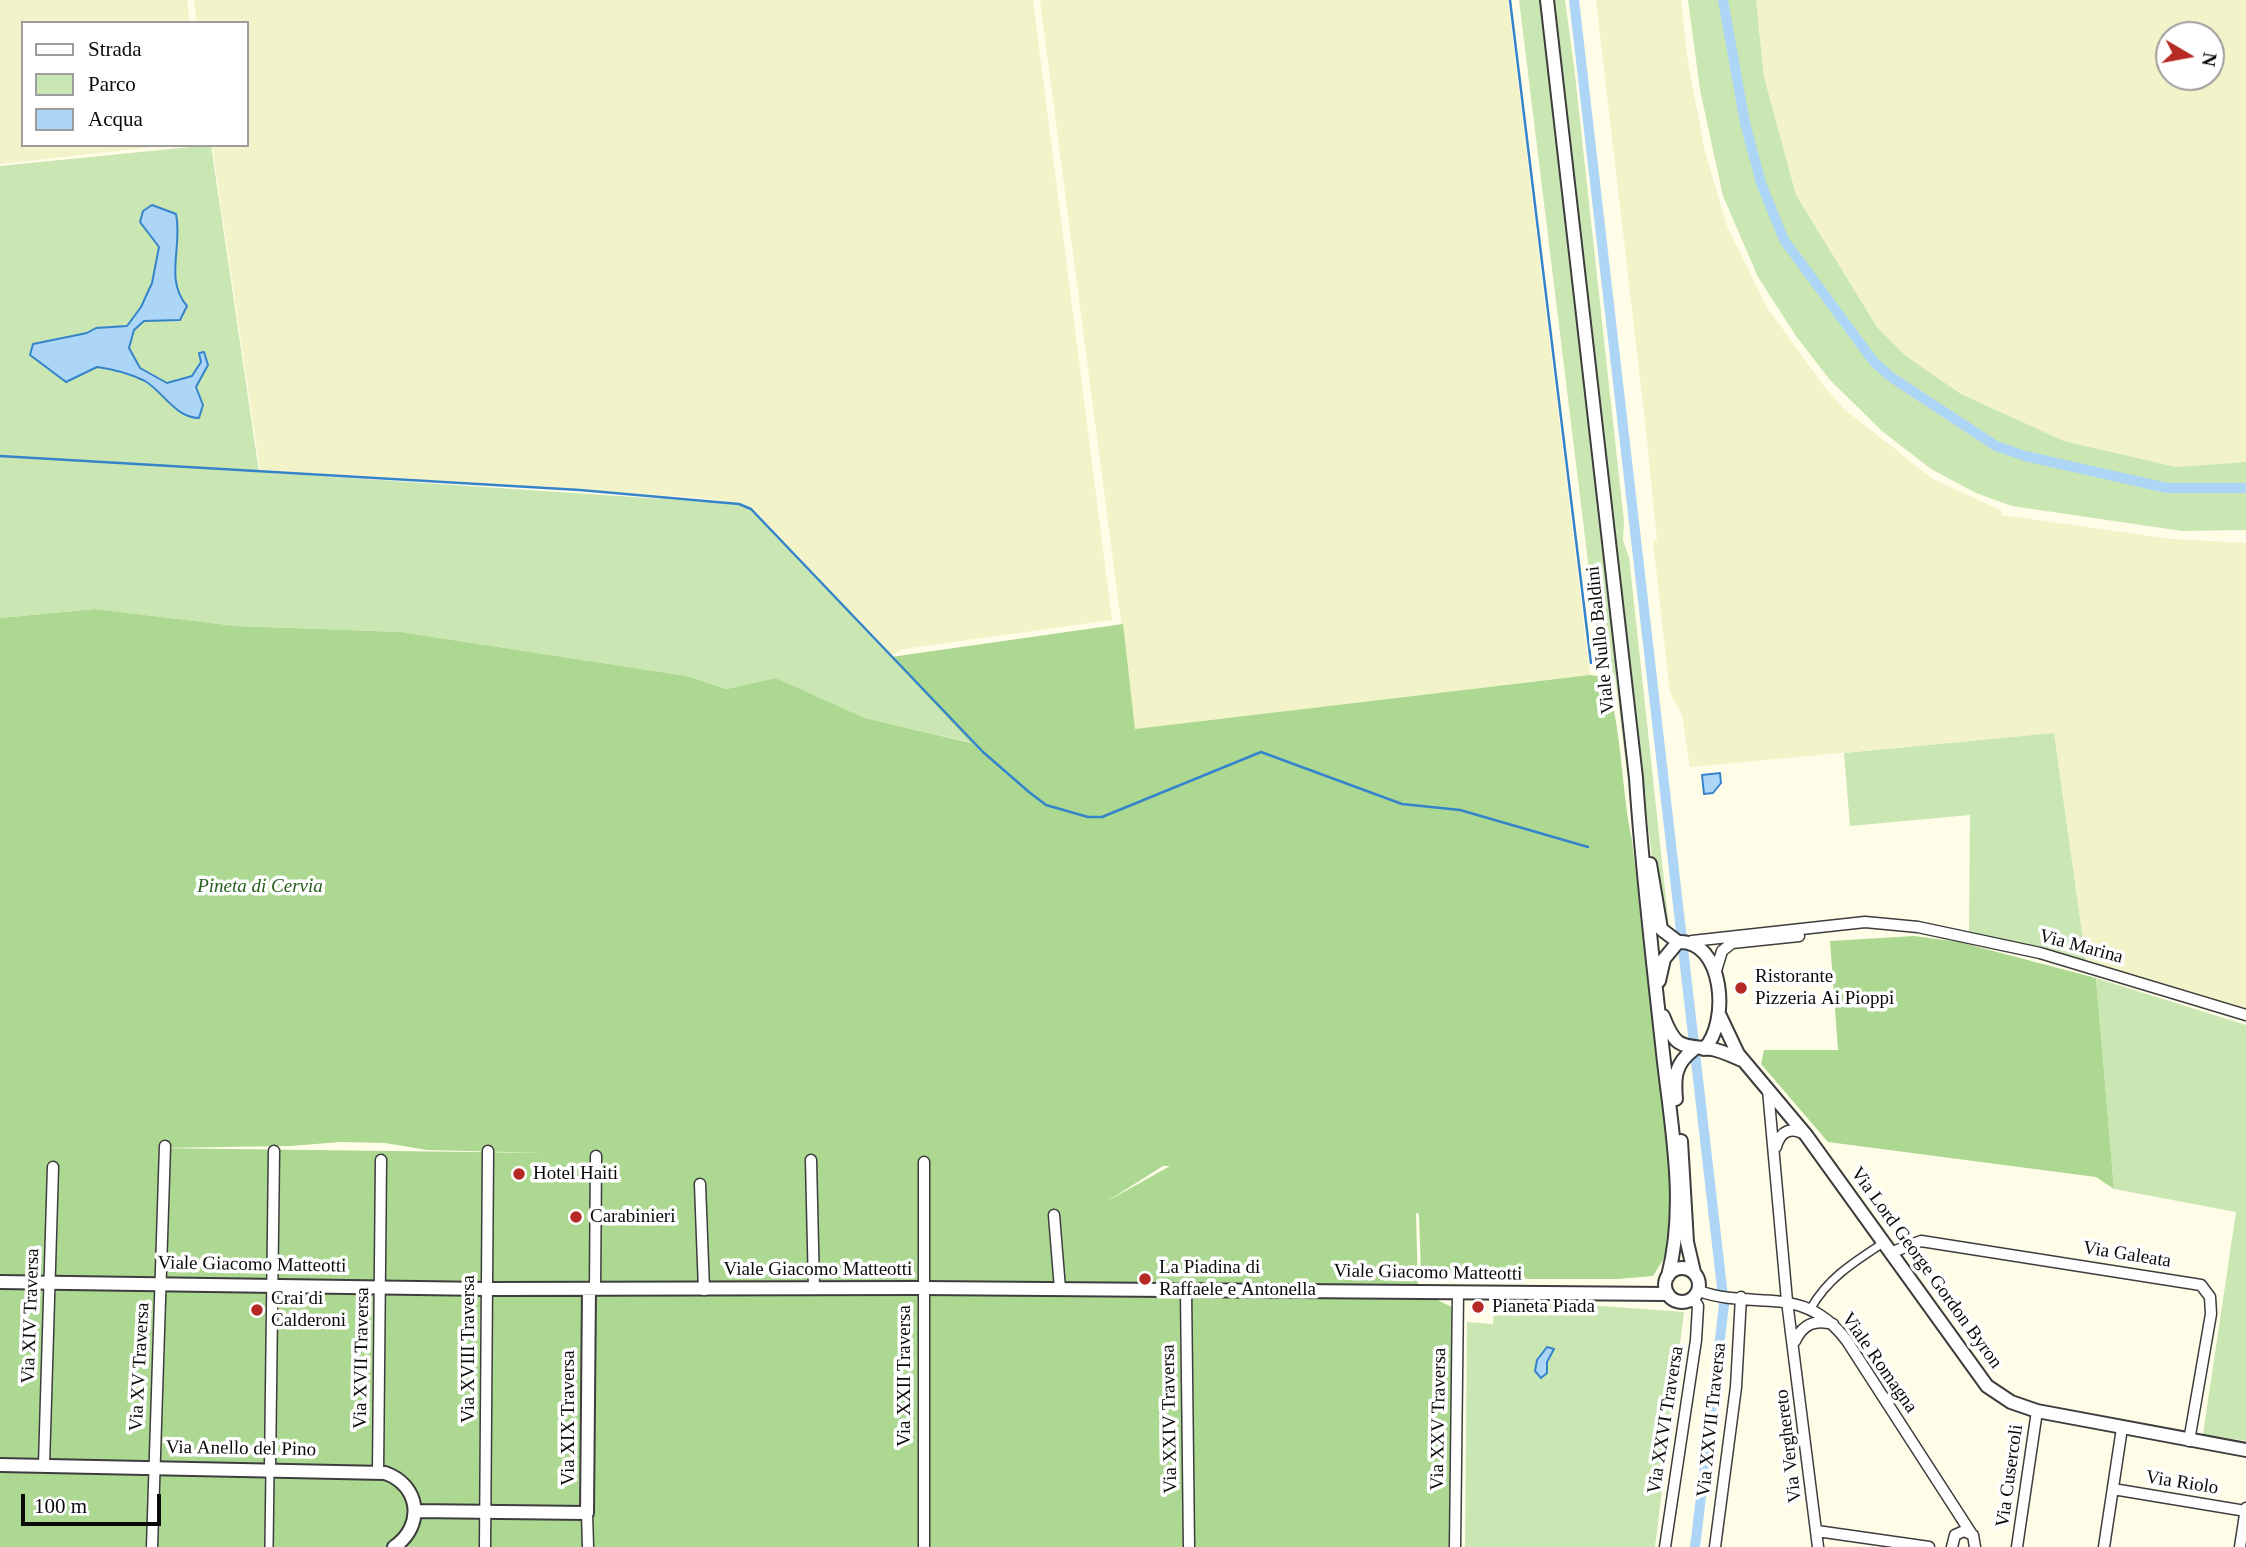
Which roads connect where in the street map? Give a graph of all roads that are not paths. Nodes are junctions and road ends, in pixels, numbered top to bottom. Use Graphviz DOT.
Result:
graph roads {
  1 [pos="1547,0"];
  2 [pos="1636,778"];
  3 [pos="1904,925"];
  4 [pos="1685,942"];
  5 [pos="1715,975"];
  6 [pos="1657,1001"];
  7 [pos="2246,1015"];
  8 [pos="1720,1016"];
  9 [pos="1698,1049"];
  10 [pos="1744,1061"];
  11 [pos="1768,1086"];
  12 [pos="1806,1135"];
  13 [pos="165,1146"];
  14 [pos="1776,1150"];
  15 [pos="274,1151"];
  16 [pos="488,1151"];
  17 [pos="596,1156"];
  18 [pos="381,1160"];
  19 [pos="811,1160"];
  20 [pos="924,1162"];
  21 [pos="53,1167"];
  22 [pos="700,1184"];
  23 [pos="1054,1215"];
  24 [pos="1886,1248"];
  25 [pos="1694,1272"];
  26 [pos="0,1282"];
  27 [pos="49,1282"];
  28 [pos="162,1283"];
  29 [pos="273,1284"];
  30 [pos="380,1285"];
  31 [pos="1667,1285"];
  32 [pos="922,1288"];
  33 [pos="487,1289"];
  34 [pos="592,1289"];
  35 [pos="814,1289"];
  36 [pos="1060,1289"];
  37 [pos="704,1290"];
  38 [pos="1186,1290"];
  39 [pos="1458,1292"];
  40 [pos="1696,1294"];
  41 [pos="1738,1296"];
  42 [pos="1787,1301"];
  43 [pos="1811,1308"];
  44 [pos="1836,1325"];
  45 [pos="1795,1342"];
  46 [pos="2037,1411"];
  47 [pos="2122,1428"];
  48 [pos="2189,1441"];
  49 [pos="2246,1450"];
  50 [pos="0,1465"];
  51 [pos="44,1465"];
  52 [pos="153,1467"];
  53 [pos="270,1469"];
  54 [pos="378,1472"];
  55 [pos="2113,1489"];
  56 [pos="1944,1493"];
  57 [pos="2246,1510"];
  58 [pos="416,1511"];
  59 [pos="485,1512"];
  60 [pos="587,1513"];
  61 [pos="1817,1531"];
  62 [pos="1958,1532"];
  63 [pos="1976,1542"];
  64 [pos="152,1547"];
  65 [pos="269,1547"];
  66 [pos="394,1547"];
  67 [pos="485,1547"];
  68 [pos="588,1547"];
  69 [pos="924,1547"];
  70 [pos="1189,1547"];
  71 [pos="1455,1547"];
  72 [pos="1665,1547"];
  73 [pos="1715,1547"];
  74 [pos="1818,1547"];
  75 [pos="1929,1547"];
  76 [pos="1952,1547"];
  77 [pos="2017,1547"];
  78 [pos="2104,1547"];
  79 [pos="2240,1547"];
  1 -- 2 [label="street, Viale Nullo Baldini"];
  2 -- 4 [label="street"];
  2 -- 6 [label="street, Viale Nullo Baldini"];
  3 -- 4 [label="street, Via Marina"];
  3 -- 5 [label="street, Via Marina"];
  3 -- 7 [label="street, Via Marina"];
  4 -- 5 [label="street"];
  4 -- 6 [label="street"];
  5 -- 8 [label="street"];
  6 -- 9 [label="street"];
  6 -- 31 [label="street, Viale Nullo Baldini"];
  8 -- 9 [label="street"];
  8 -- 10 [label="street, Via Lord George Gordon Byron"];
  9 -- 10 [label="street, Via Lord George Gordon Byron"];
  9 -- 25 [label="street"];
  10 -- 11 [label="street, Via Lord George Gordon Byron"];
  11 -- 12 [label="street, Via Lord George Gordon Byron"];
  11 -- 14 [label="street, Via Verghereto"];
  12 -- 14 [label="street"];
  12 -- 24 [label="street, Via Lord George Gordon Byron"];
  13 -- 28 [label="street, Via XV Traversa"];
  14 -- 42 [label="street, Via Verghereto"];
  15 -- 29 [label="street"];
  16 -- 33 [label="street, Via XVIII Traversa"];
  17 -- 34 [label="street, Via XIX Traversa"];
  18 -- 30 [label="street, Via XVII Traversa"];
  19 -- 35 [label="street"];
  20 -- 32 [label="street, Via XXII Traversa"];
  21 -- 27 [label="street, Via XIV Traversa"];
  22 -- 37 [label="street"];
  23 -- 36 [label="street"];
  24 -- 43 [label="street"];
  24 -- 46 [label="street, Via Lord George Gordon Byron"];
  24 -- 48 [label="street, Via Galeata"];
  25 -- 31 [label="street"];
  25 -- 40 [label="street"];
  26 -- 27 [label="street, Viale Giacomo Matteotti"];
  27 -- 28 [label="street, Viale Giacomo Matteotti"];
  27 -- 51 [label="street, Via XIV Traversa"];
  28 -- 29 [label="street, Viale Giacomo Matteotti"];
  28 -- 52 [label="street, Via XV Traversa"];
  29 -- 30 [label="street, Viale Giacomo Matteotti"];
  29 -- 53 [label="street"];
  30 -- 33 [label="street, Viale Giacomo Matteotti"];
  30 -- 54 [label="street, Via XVII Traversa"];
  31 -- 39 [label="street, Viale Giacomo Matteotti"];
  31 -- 40 [label="street"];
  32 -- 35 [label="street, Viale Giacomo Matteotti"];
  32 -- 36 [label="street, Viale Giacomo Matteotti"];
  32 -- 69 [label="street, Via XXII Traversa"];
  33 -- 34 [label="street, Viale Giacomo Matteotti"];
  33 -- 59 [label="street, Via XVIII Traversa"];
  34 -- 37 [label="street, Viale Giacomo Matteotti"];
  34 -- 60 [label="street, Via XIX Traversa"];
  35 -- 37 [label="street, Viale Giacomo Matteotti"];
  36 -- 38 [label="street, Viale Giacomo Matteotti"];
  38 -- 39 [label="street, Viale Giacomo Matteotti"];
  38 -- 70 [label="street, Via XXIV Traversa"];
  39 -- 71 [label="street, Via XXV Traversa"];
  40 -- 41 [label="street, Viale Romagna"];
  40 -- 72 [label="street, Via XXVI Traversa"];
  41 -- 42 [label="street, Viale Romagna"];
  41 -- 73 [label="street, Via XXVII Traversa"];
  42 -- 43 [label="street, Viale Romagna"];
  42 -- 45 [label="street, Via Verghereto"];
  43 -- 44 [label="street, Viale Romagna"];
  44 -- 45 [label="street"];
  44 -- 56 [label="street, Viale Romagna"];
  45 -- 61 [label="street, Via Verghereto"];
  46 -- 47 [label="street, Via Lord George Gordon Byron"];
  46 -- 77 [label="street, Via Cusercoli"];
  47 -- 48 [label="street, Via Lord George Gordon Byron"];
  47 -- 55 [label="street"];
  48 -- 49 [label="street, Via Lord George Gordon Byron"];
  50 -- 51 [label="street, Via Anello del Pino"];
  51 -- 52 [label="street, Via Anello del Pino"];
  52 -- 53 [label="street, Via Anello del Pino"];
  52 -- 64 [label="street, Via XV Traversa"];
  53 -- 54 [label="street, Via Anello del Pino"];
  53 -- 65 [label="street"];
  54 -- 58 [label="street, Via Anello del Pino"];
  55 -- 57 [label="street, Via Riolo"];
  55 -- 78 [label="street"];
  56 -- 62 [label="street, Viale Romagna"];
  56 -- 63 [label="street, Viale Romagna"];
  57 -- 79 [label="street"];
  58 -- 59 [label="street"];
  58 -- 66 [label="street"];
  59 -- 60 [label="street"];
  59 -- 67 [label="street, Via XVIII Traversa"];
  60 -- 68 [label="street, Via XIX Traversa"];
  61 -- 74 [label="street, Via Verghereto"];
  61 -- 75 [label="street"];
  62 -- 63 [label="street, Viale Romagna"];
  62 -- 76 [label="street"];
}
